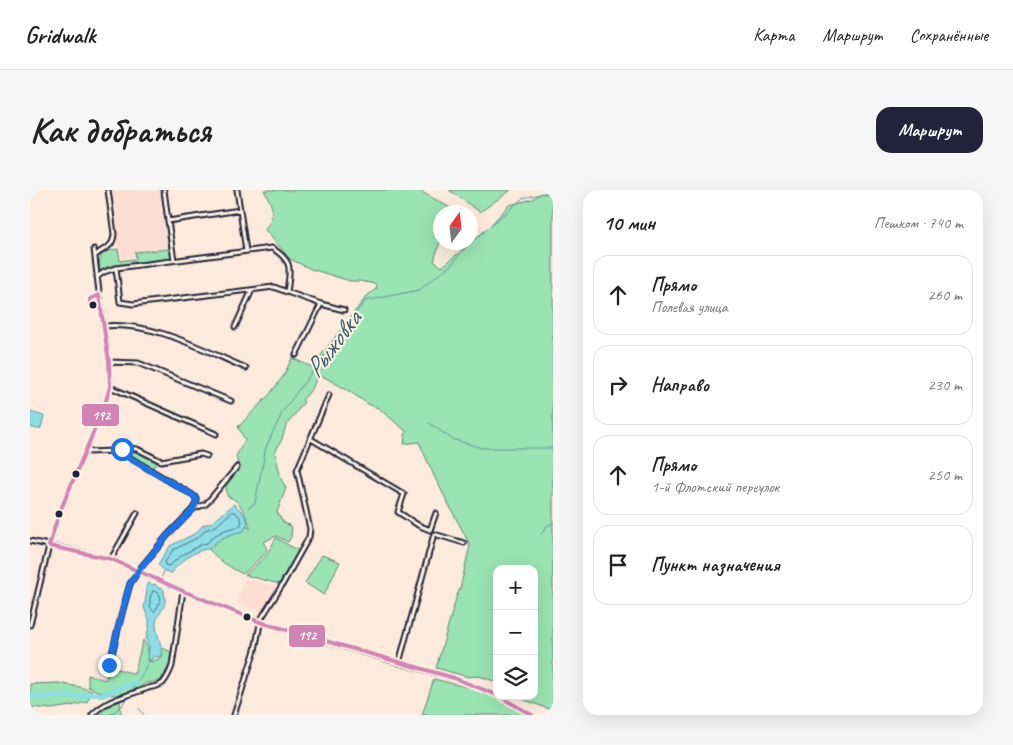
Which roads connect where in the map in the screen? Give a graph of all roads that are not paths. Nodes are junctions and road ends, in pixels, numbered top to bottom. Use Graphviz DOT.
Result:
graph roads {
  1 [pos="108,190"];
  2 [pos="164,190"];
  3 [pos="237,190"];
  4 [pos="240,210"];
  5 [pos="168,221"];
  6 [pos="94,249"];
  7 [pos="246,251"];
  8 [pos="95,256"];
  9 [pos="174,260"];
  10 [pos="114,268"];
  11 [pos="97,277"];
  12 [pos="252,290"];
  13 [pos="287,292"];
  14 [pos="320,304"];
  15 [pos="344,310"];
  16 [pos="104,326"];
  17 [pos="235,327"];
  18 [pos="296,355"];
  19 [pos="109,362"];
  20 [pos="246,368"];
  21 [pos="110,387"];
  22 [pos="329,396"];
  23 [pos="231,401"];
  24 [pos="216,434"];
  25 [pos="311,438"];
  26 [pos="117,451"];
  27 [pos="85,452"];
  28 [pos="207,456"];
  29 [pos="237,467"];
  30 [pos="193,510"];
  31 [pos="137,513"];
  32 [pos="436,513"];
  33 [pos="30,541"];
  34 [pos="464,543"];
  35 [pos="49,546"];
  36 [pos="110,559"];
  37 [pos="138,571"];
  38 [pos="183,591"];
  39 [pos="260,622"];
  40 [pos="30,625"];
  41 [pos="399,663"];
  42 [pos="108,670"];
  43 [pos="493,694"];
  44 [pos="505,700"];
  45 [pos="92,715"];
  46 [pos="234,715"];
  47 [pos="532,715"];
  1 -- 8 [label="street"];
  2 -- 5 [label="street"];
  3 -- 4 [label="street"];
  4 -- 5 [label="street"];
  4 -- 7 [label="street"];
  5 -- 9 [label="street"];
  6 -- 8 [label="street"];
  7 -- 9 [label="street"];
  7 -- 13 [label="street"];
  8 -- 11 [label="street"];
  9 -- 10 [label="street"];
  10 -- 11 [label="street"];
  10 -- 12 [label="street"];
  11 -- 16 [label="street"];
  12 -- 13 [label="street"];
  12 -- 17 [label="street"];
  13 -- 14 [label="street"];
  14 -- 15 [label="street"];
  14 -- 18 [label="street"];
  16 -- 19 [label="street"];
  16 -- 20 [label="street"];
  19 -- 21 [label="street"];
  19 -- 23 [label="street"];
  21 -- 24 [label="street"];
  21 -- 27 [label="street"];
  22 -- 25 [label="street"];
  25 -- 32 [label="street"];
  25 -- 39 [label="street"];
  26 -- 27 [label="street"];
  26 -- 28 [label="street"];
  26 -- 30 [label="street"];
  27 -- 35 [label="street"];
  29 -- 30 [label="street"];
  30 -- 37 [label="street"];
  31 -- 36 [label="street"];
  33 -- 35 [label="street"];
  34 -- 41 [label="street"];
  35 -- 36 [label="street"];
  35 -- 40 [label="street"];
  36 -- 37 [label="street"];
  37 -- 38 [label="street"];
  37 -- 42 [label="street"];
  38 -- 39 [label="street"];
  38 -- 45 [label="street"];
  39 -- 41 [label="street"];
  39 -- 46 [label="street"];
  41 -- 43 [label="street"];
  44 -- 47 [label="street"];
}
